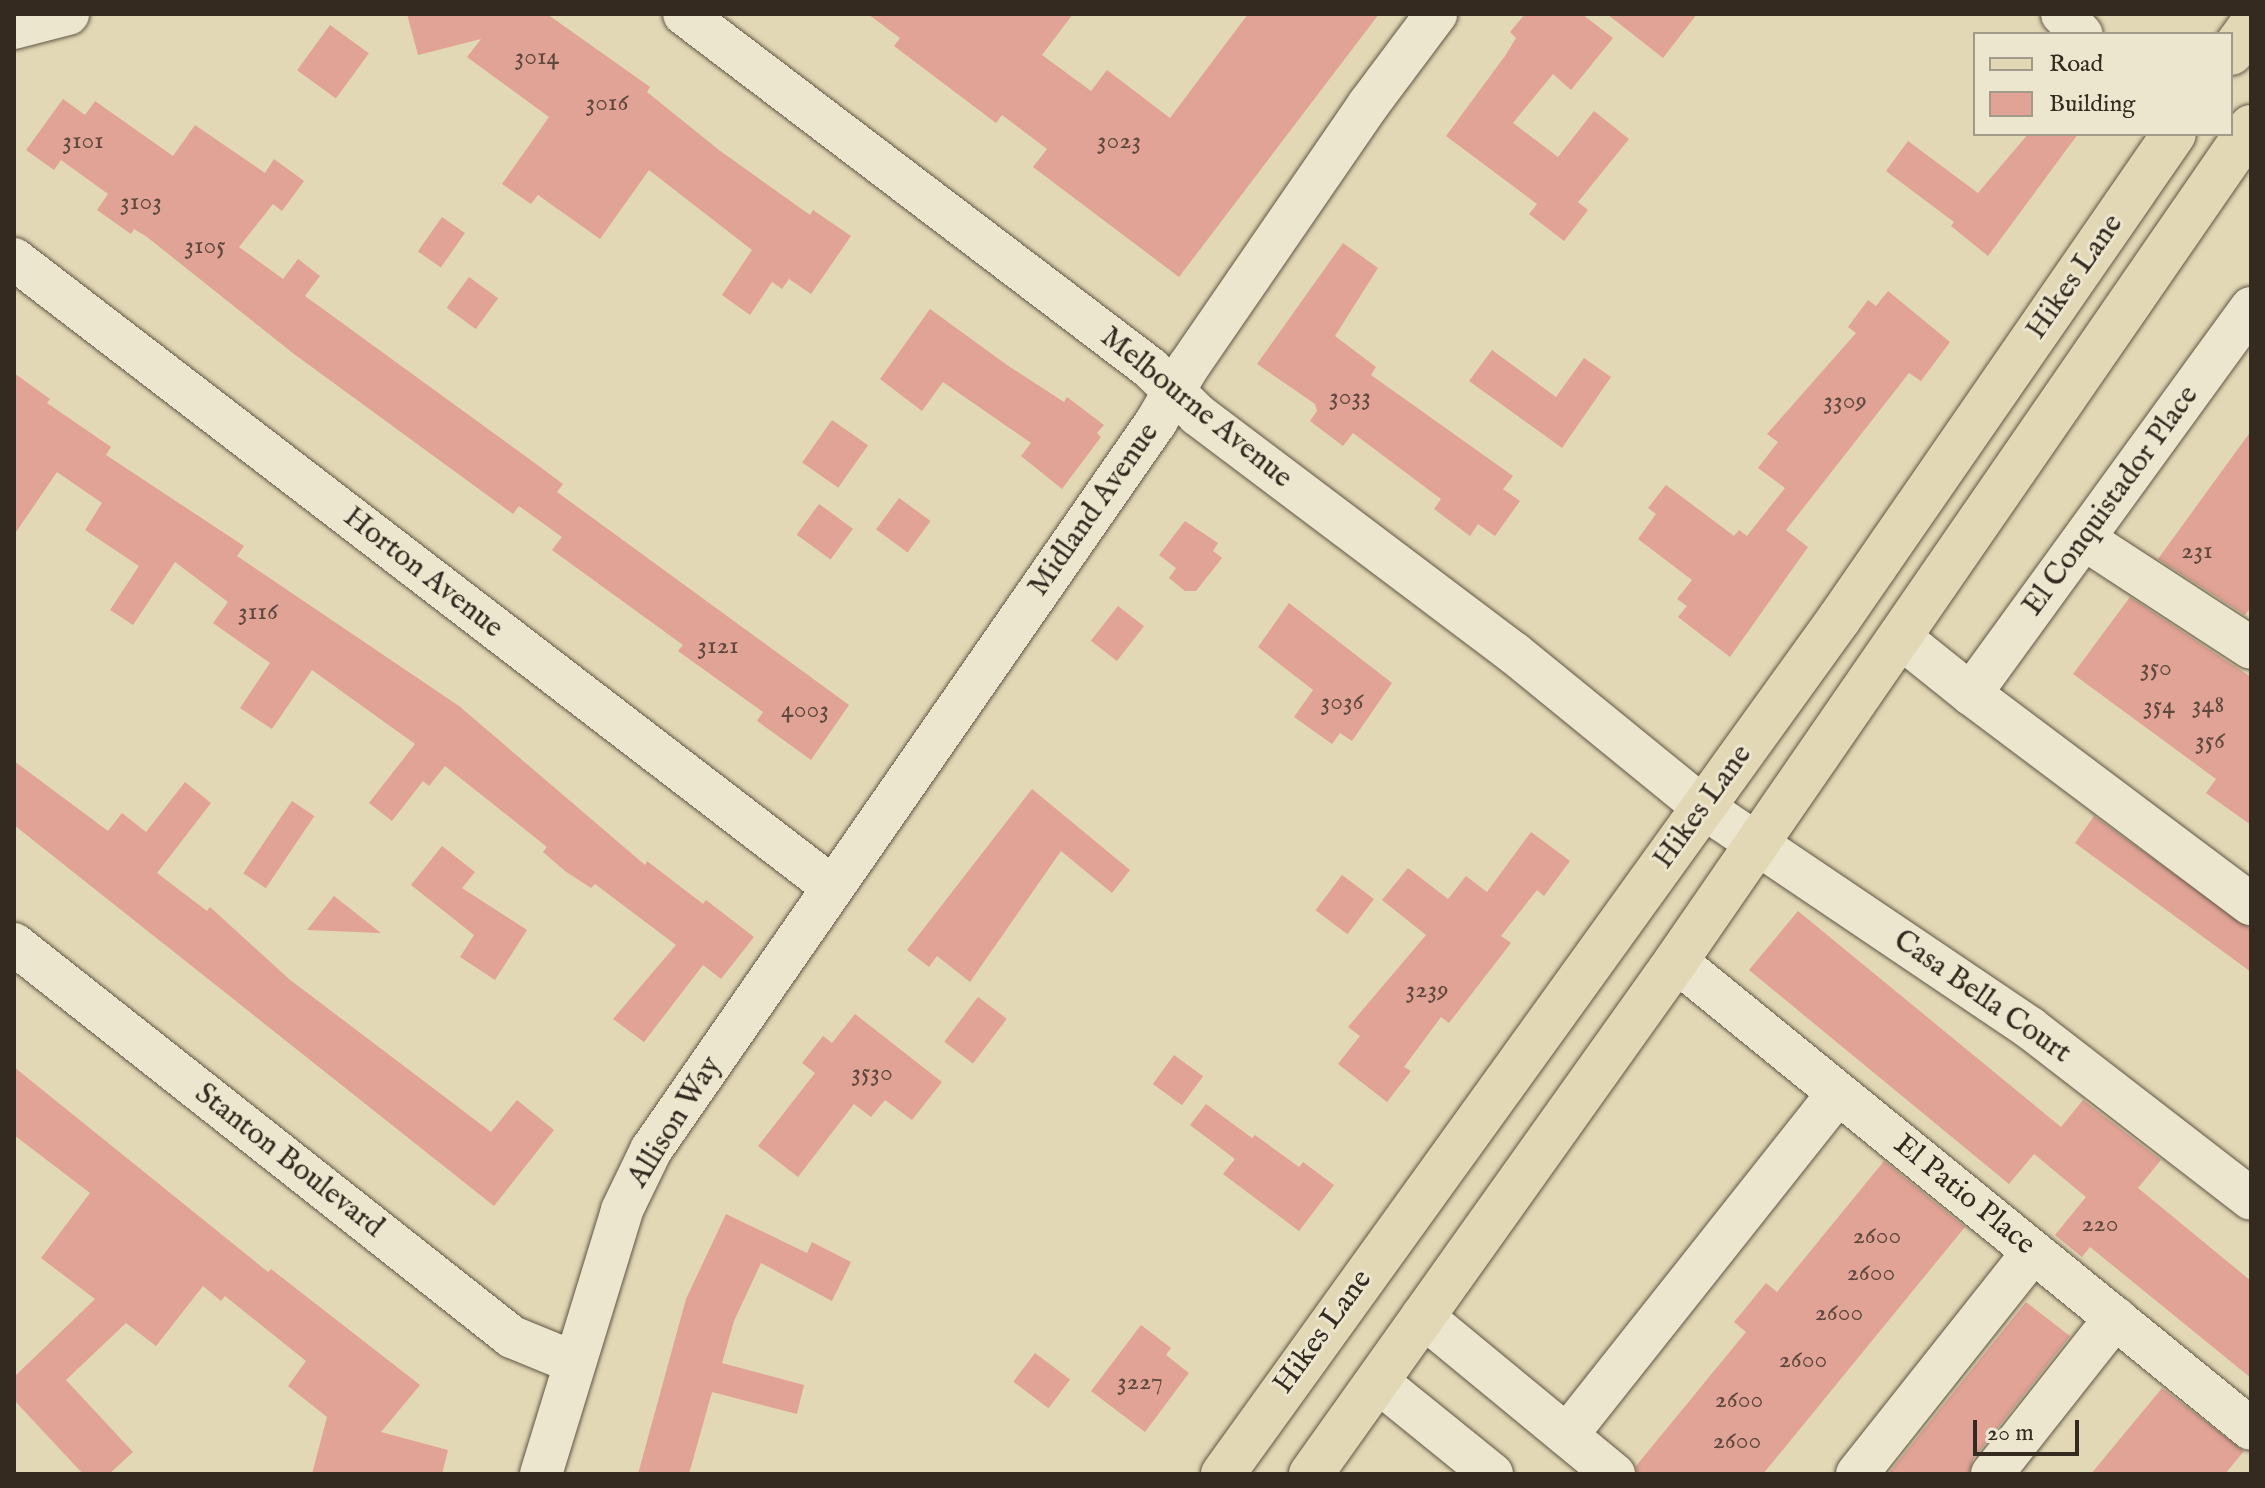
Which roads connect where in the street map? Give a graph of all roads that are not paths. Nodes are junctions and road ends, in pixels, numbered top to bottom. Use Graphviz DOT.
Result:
graph roads {
  1 [pos="68,14"];
  2 [pos="684,14"];
  3 [pos="1436,14"];
  4 [pos="2062,14"];
  5 [pos="2251,25"];
  6 [pos="14,28"];
  7 [pos="2079,32"];
  8 [pos="2233,50"];
  9 [pos="2251,127"];
  10 [pos="2164,138"];
  11 [pos="14,259"];
  12 [pos="2251,308"];
  13 [pos="1174,392"];
  14 [pos="2084,539"];
  15 [pos="1901,638"];
  16 [pos="2251,648"];
  17 [pos="1971,694"];
  18 [pos="1704,808"];
  19 [pos="1759,842"];
  20 [pos="831,886"];
  21 [pos="2251,904"];
  22 [pos="14,944"];
  23 [pos="1676,961"];
  24 [pos="1838,1093"];
  25 [pos="2251,1199"];
  26 [pos="2033,1252"];
  27 [pos="1422,1316"];
  28 [pos="2115,1318"];
  29 [pos="573,1362"];
  30 [pos="1377,1381"];
  31 [pos="2251,1429"];
  32 [pos="1567,1435"];
  33 [pos="541,1474"];
  34 [pos="1223,1474"];
  35 [pos="1311,1474"];
  36 [pos="1492,1474"];
  37 [pos="1614,1474"];
  38 [pos="1857,1474"];
  39 [pos="1992,1474"];
  1 -- 6 [label="street"];
  2 -- 13 [label="street, Melbourne Avenue"];
  3 -- 13 [label="street, Midland Avenue"];
  4 -- 7 [label="street"];
  5 -- 8 [label="main road"];
  9 -- 15 [label="main road, Hikes Lane"];
  10 -- 18 [label="main road, Hikes Lane"];
  11 -- 20 [label="street, Horton Avenue"];
  12 -- 14 [label="street, El Conquistador Place"];
  13 -- 18 [label="street, Melbourne Avenue"];
  13 -- 20 [label="street, Midland Avenue"];
  14 -- 16 [label="street"];
  14 -- 17 [label="street, El Conquistador Place"];
  15 -- 17 [label="street"];
  15 -- 19 [label="main road, Hikes Lane"];
  17 -- 21 [label="street"];
  18 -- 19 [label="street, Casa Bella Court"];
  18 -- 34 [label="main road, Hikes Lane"];
  19 -- 23 [label="main road, Hikes Lane"];
  19 -- 25 [label="street, Casa Bella Court"];
  20 -- 29 [label="street, Allison Way"];
  22 -- 29 [label="street, Stanton Boulevard"];
  23 -- 24 [label="street, El Patio Place"];
  23 -- 27 [label="main road, Hikes Lane"];
  24 -- 26 [label="street, El Patio Place"];
  24 -- 32 [label="street"];
  26 -- 28 [label="street, El Patio Place"];
  26 -- 38 [label="street"];
  27 -- 30 [label="main road, Hikes Lane"];
  27 -- 32 [label="street"];
  28 -- 31 [label="street, El Patio Place"];
  28 -- 39 [label="street"];
  29 -- 33 [label="street, Allison Way"];
  30 -- 35 [label="main road, Hikes Lane"];
  30 -- 36 [label="street"];
  32 -- 37 [label="street"];
}
